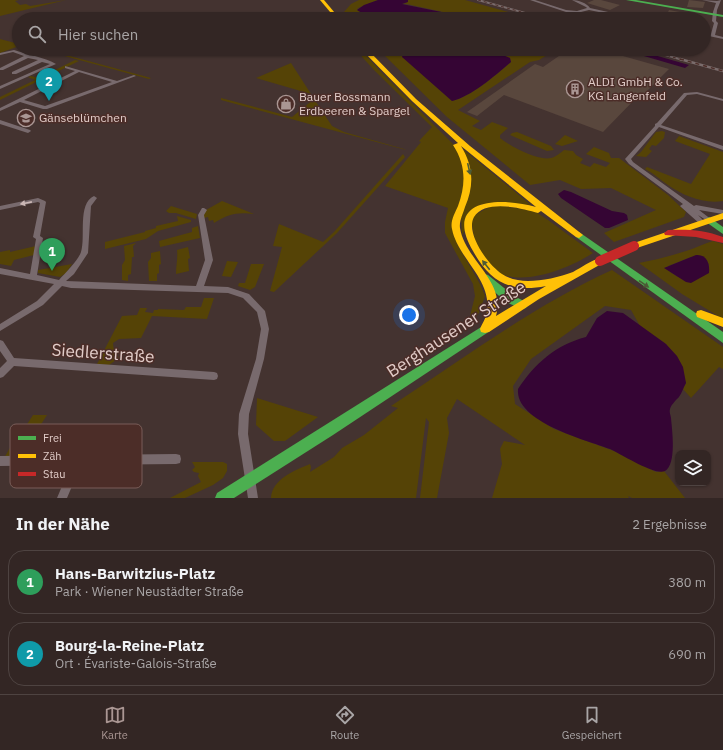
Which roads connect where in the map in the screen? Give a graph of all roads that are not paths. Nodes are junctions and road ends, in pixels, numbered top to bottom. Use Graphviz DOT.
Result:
graph roads {
  1 [pos="322,0"];
  2 [pos="327,0"];
  3 [pos="532,0"];
  4 [pos="574,0"];
  5 [pos="628,0"];
  6 [pos="704,0"];
  7 [pos="589,9"];
  8 [pos="332,12"];
  9 [pos="338,12"];
  10 [pos="604,12"];
  11 [pos="718,12"];
  12 [pos="713,36"];
  13 [pos="723,38"];
  14 [pos="12,51"];
  15 [pos="0,54"];
  16 [pos="28,56"];
  17 [pos="370,56"];
  18 [pos="377,56"];
  19 [pos="42,60"];
  20 [pos="67,67"];
  21 [pos="0,69"];
  22 [pos="78,70"];
  23 [pos="14,73"];
  24 [pos="26,76"];
  25 [pos="134,76"];
  26 [pos="0,80"];
  27 [pos="117,82"];
  28 [pos="10,83"];
  29 [pos="0,88"];
  30 [pos="20,100"];
  31 [pos="723,100"];
  32 [pos="0,110"];
  33 [pos="0,122"];
  34 [pos="441,125"];
  35 [pos="657,125"];
  36 [pos="28,131"];
  37 [pos="723,148"];
  38 [pos="667,191"];
  39 [pos="94,198"];
  40 [pos="686,203"];
  41 [pos="0,208"];
  42 [pos="204,210"];
  43 [pos="723,212"];
  44 [pos="723,216"];
  45 [pos="556,219"];
  46 [pos="706,221"];
  47 [pos="723,231"];
  48 [pos="668,234"];
  49 [pos="723,239"];
  50 [pos="0,271"];
  51 [pos="574,275"];
  52 [pos="482,276"];
  53 [pos="497,277"];
  54 [pos="33,278"];
  55 [pos="61,283"];
  56 [pos="199,289"];
  57 [pos="522,305"];
  58 [pos="701,314"];
  59 [pos="723,323"];
  60 [pos="0,328"];
  61 [pos="485,328"];
  62 [pos="723,328"];
  63 [pos="723,338"];
  64 [pos="0,344"];
  65 [pos="12,362"];
  66 [pos="0,374"];
  67 [pos="214,376"];
  68 [pos="142,459"];
  69 [pos="176,459"];
  70 [pos="0,461"];
  71 [pos="10,461"];
  72 [pos="250,481"];
  73 [pos="66,488"];
  74 [pos="62,498"];
  75 [pos="222,498"];
  76 [pos="253,498"];
  1 -- 8 [label="main road"];
  2 -- 9 [label="main road"];
  3 -- 7 [label="street"];
  4 -- 7 [label="street"];
  5 -- 11 [label="main road"];
  6 -- 11 [label="street"];
  7 -- 10 [label="street"];
  11 -- 12 [label="street"];
  12 -- 13 [label="street"];
  14 -- 15 [label="street"];
  16 -- 19 [label="street"];
  16 -- 21 [label="street"];
  17 -- 34 [label="main road"];
  18 -- 58 [label="main road"];
  19 -- 23 [label="street"];
  19 -- 24 [label="street"];
  20 -- 22 [label="street"];
  21 -- 23 [label="street"];
  22 -- 27 [label="street"];
  22 -- 30 [label="street"];
  23 -- 24 [label="street"];
  24 -- 28 [label="street"];
  25 -- 27 [label="street"];
  26 -- 28 [label="street"];
  27 -- 30 [label="street"];
  28 -- 29 [label="street"];
  30 -- 32 [label="street"];
  31 -- 35 [label="street"];
  33 -- 36 [label="street"];
  34 -- 45 [label="main road"];
  34 -- 52 [label="main road, one-way"];
  35 -- 37 [label="street"];
  35 -- 38 [label="street"];
  38 -- 40 [label="street"];
  38 -- 46 [label="street"];
  39 -- 55 [label="street"];
  40 -- 43 [label="street"];
  40 -- 46 [label="street"];
  54 -- 41 [label="street, one-way"];
  42 -- 56 [label="street"];
  44 -- 46 [label="main road, Berghausener Straße"];
  53 -- 45 [label="main road, one-way"];
  45 -- 63 [label="main road, one-way"];
  46 -- 47 [label="main road"];
  46 -- 48 [label="main road, Berghausener Straße"];
  46 -- 49 [label="main road"];
  48 -- 49 [label="main road"];
  48 -- 51 [label="main road, Berghausener Straße, bridge"];
  50 -- 54 [label="street"];
  51 -- 53 [label="main road"];
  51 -- 57 [label="main road, Berghausener Straße"];
  52 -- 57 [label="main road"];
  52 -- 61 [label="main road"];
  53 -- 57 [label="main road"];
  54 -- 55 [label="street"];
  55 -- 56 [label="street"];
  55 -- 60 [label="street"];
  56 -- 72 [label="street"];
  57 -- 61 [label="main road, Berghausener Straße"];
  58 -- 59 [label="main road"];
  58 -- 62 [label="main road"];
  61 -- 72 [label="main road, Berghausener Straße"];
  64 -- 65 [label="street"];
  65 -- 66 [label="street"];
  65 -- 67 [label="street, Siedlerstraße"];
  68 -- 69 [label="street"];
  70 -- 71 [label="street"];
  72 -- 75 [label="main road, Berghausener Straße"];
  72 -- 76 [label="street"];
  73 -- 74 [label="street"];
}
